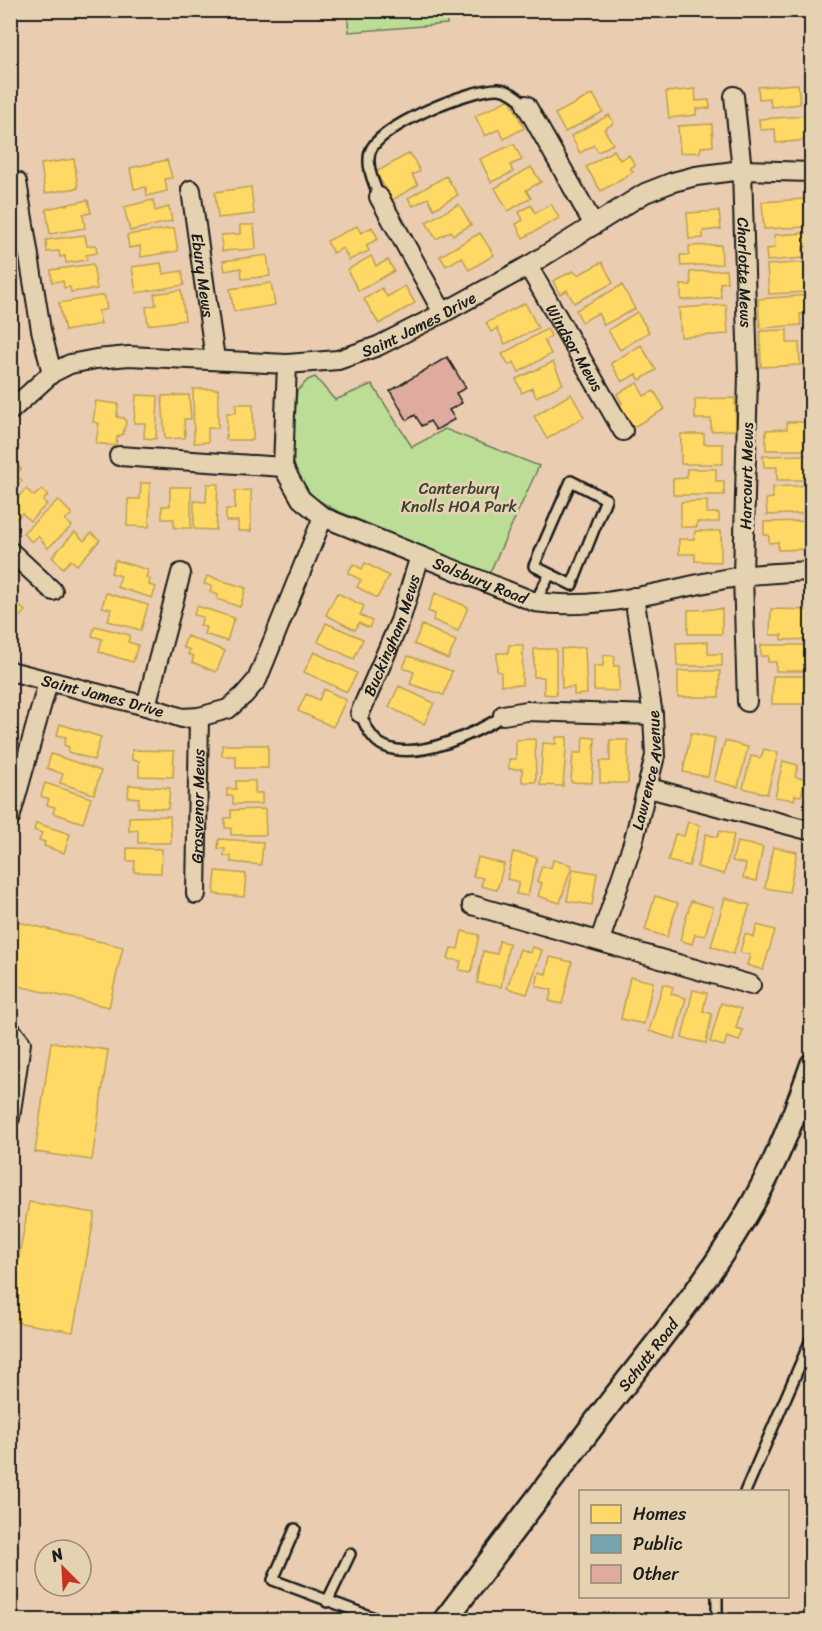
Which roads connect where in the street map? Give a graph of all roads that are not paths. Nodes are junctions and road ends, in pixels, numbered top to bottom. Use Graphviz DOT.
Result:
graph roads {
  1 [pos="734,96"];
  2 [pos="526,105"];
  3 [pos="742,170"];
  4 [pos="812,172"];
  5 [pos="17,182"];
  6 [pos="191,190"];
  7 [pos="379,197"];
  8 [pos="594,225"];
  9 [pos="528,266"];
  10 [pos="443,313"];
  11 [pos="215,359"];
  12 [pos="287,364"];
  13 [pos="52,373"];
  14 [pos="748,375"];
  15 [pos="10,411"];
  16 [pos="623,431"];
  17 [pos="119,456"];
  18 [pos="283,467"];
  19 [pos="323,517"];
  20 [pos="10,551"];
  21 [pos="420,556"];
  22 [pos="812,571"];
  23 [pos="181,573"];
  24 [pos="550,574"];
  25 [pos="743,576"];
  26 [pos="53,591"];
  27 [pos="634,597"];
  28 [pos="535,603"];
  29 [pos="10,671"];
  30 [pos="48,682"];
  31 [pos="747,702"];
  32 [pos="146,706"];
  33 [pos="360,713"];
  34 [pos="653,714"];
  35 [pos="505,715"];
  36 [pos="199,717"];
  37 [pos="649,788"];
  38 [pos="10,818"];
  39 [pos="804,829"];
  40 [pos="196,894"];
  41 [pos="472,905"];
  42 [pos="600,940"];
  43 [pos="751,985"];
  44 [pos="10,1029"];
  45 [pos="812,1065"];
  46 [pos="10,1118"];
  47 [pos="812,1337"];
  48 [pos="746,1490"];
  49 [pos="295,1530"];
  50 [pos="350,1554"];
  51 [pos="717,1598"];
  52 [pos="327,1602"];
  53 [pos="380,1620"];
  54 [pos="445,1620"];
  55 [pos="717,1620"];
  1 -- 3 [label="street, Charlotte Mews"];
  2 -- 7 [label="lane"];
  2 -- 8 [label="street"];
  3 -- 4 [label="street, Saint James Drive"];
  3 -- 8 [label="street, Saint James Drive"];
  3 -- 14 [label="street, Charlotte Mews"];
  5 -- 13 [label="street"];
  6 -- 11 [label="street, Ebury Mews"];
  7 -- 10 [label="street"];
  8 -- 9 [label="street, Saint James Drive"];
  9 -- 10 [label="street, Saint James Drive"];
  9 -- 16 [label="street, Windsor Mews"];
  10 -- 12 [label="street, Saint James Drive"];
  11 -- 12 [label="street, Saint James Drive"];
  11 -- 13 [label="street, Saint James Drive"];
  12 -- 18 [label="street"];
  13 -- 15 [label="street, Saint James Drive"];
  14 -- 25 [label="street, Harcourt Mews"];
  17 -- 18 [label="street"];
  18 -- 19 [label="street, Salsbury Road"];
  19 -- 21 [label="street, Salsbury Road"];
  19 -- 36 [label="street, Saint James Drive"];
  20 -- 26 [label="street"];
  21 -- 28 [label="street, Salsbury Road"];
  21 -- 33 [label="street, Buckingham Mews"];
  22 -- 25 [label="street, Salsbury Road"];
  23 -- 32 [label="street"];
  24 -- 24 [label="lane"];
  24 -- 28 [label="lane"];
  25 -- 27 [label="street, Salsbury Road"];
  25 -- 31 [label="street, Harcourt Mews"];
  27 -- 28 [label="street, Salsbury Road"];
  27 -- 34 [label="street, Lawrence Avenue"];
  29 -- 30 [label="street, Saint James Drive"];
  30 -- 32 [label="street, Saint James Drive"];
  30 -- 38 [label="street"];
  32 -- 36 [label="street, Saint James Drive"];
  33 -- 35 [label="lane"];
  34 -- 35 [label="street"];
  34 -- 37 [label="street, Lawrence Avenue"];
  36 -- 40 [label="street, Grosvenor Mews"];
  37 -- 39 [label="street"];
  37 -- 42 [label="street, Lawrence Avenue"];
  41 -- 42 [label="street"];
  42 -- 43 [label="street"];
  44 -- 46 [label="street"];
  45 -- 54 [label="street, Schutt Road"];
  47 -- 48 [label="lane"];
  49 -- 52 [label="lane"];
  50 -- 52 [label="lane"];
  51 -- 55 [label="lane"];
  52 -- 53 [label="lane"];
}
